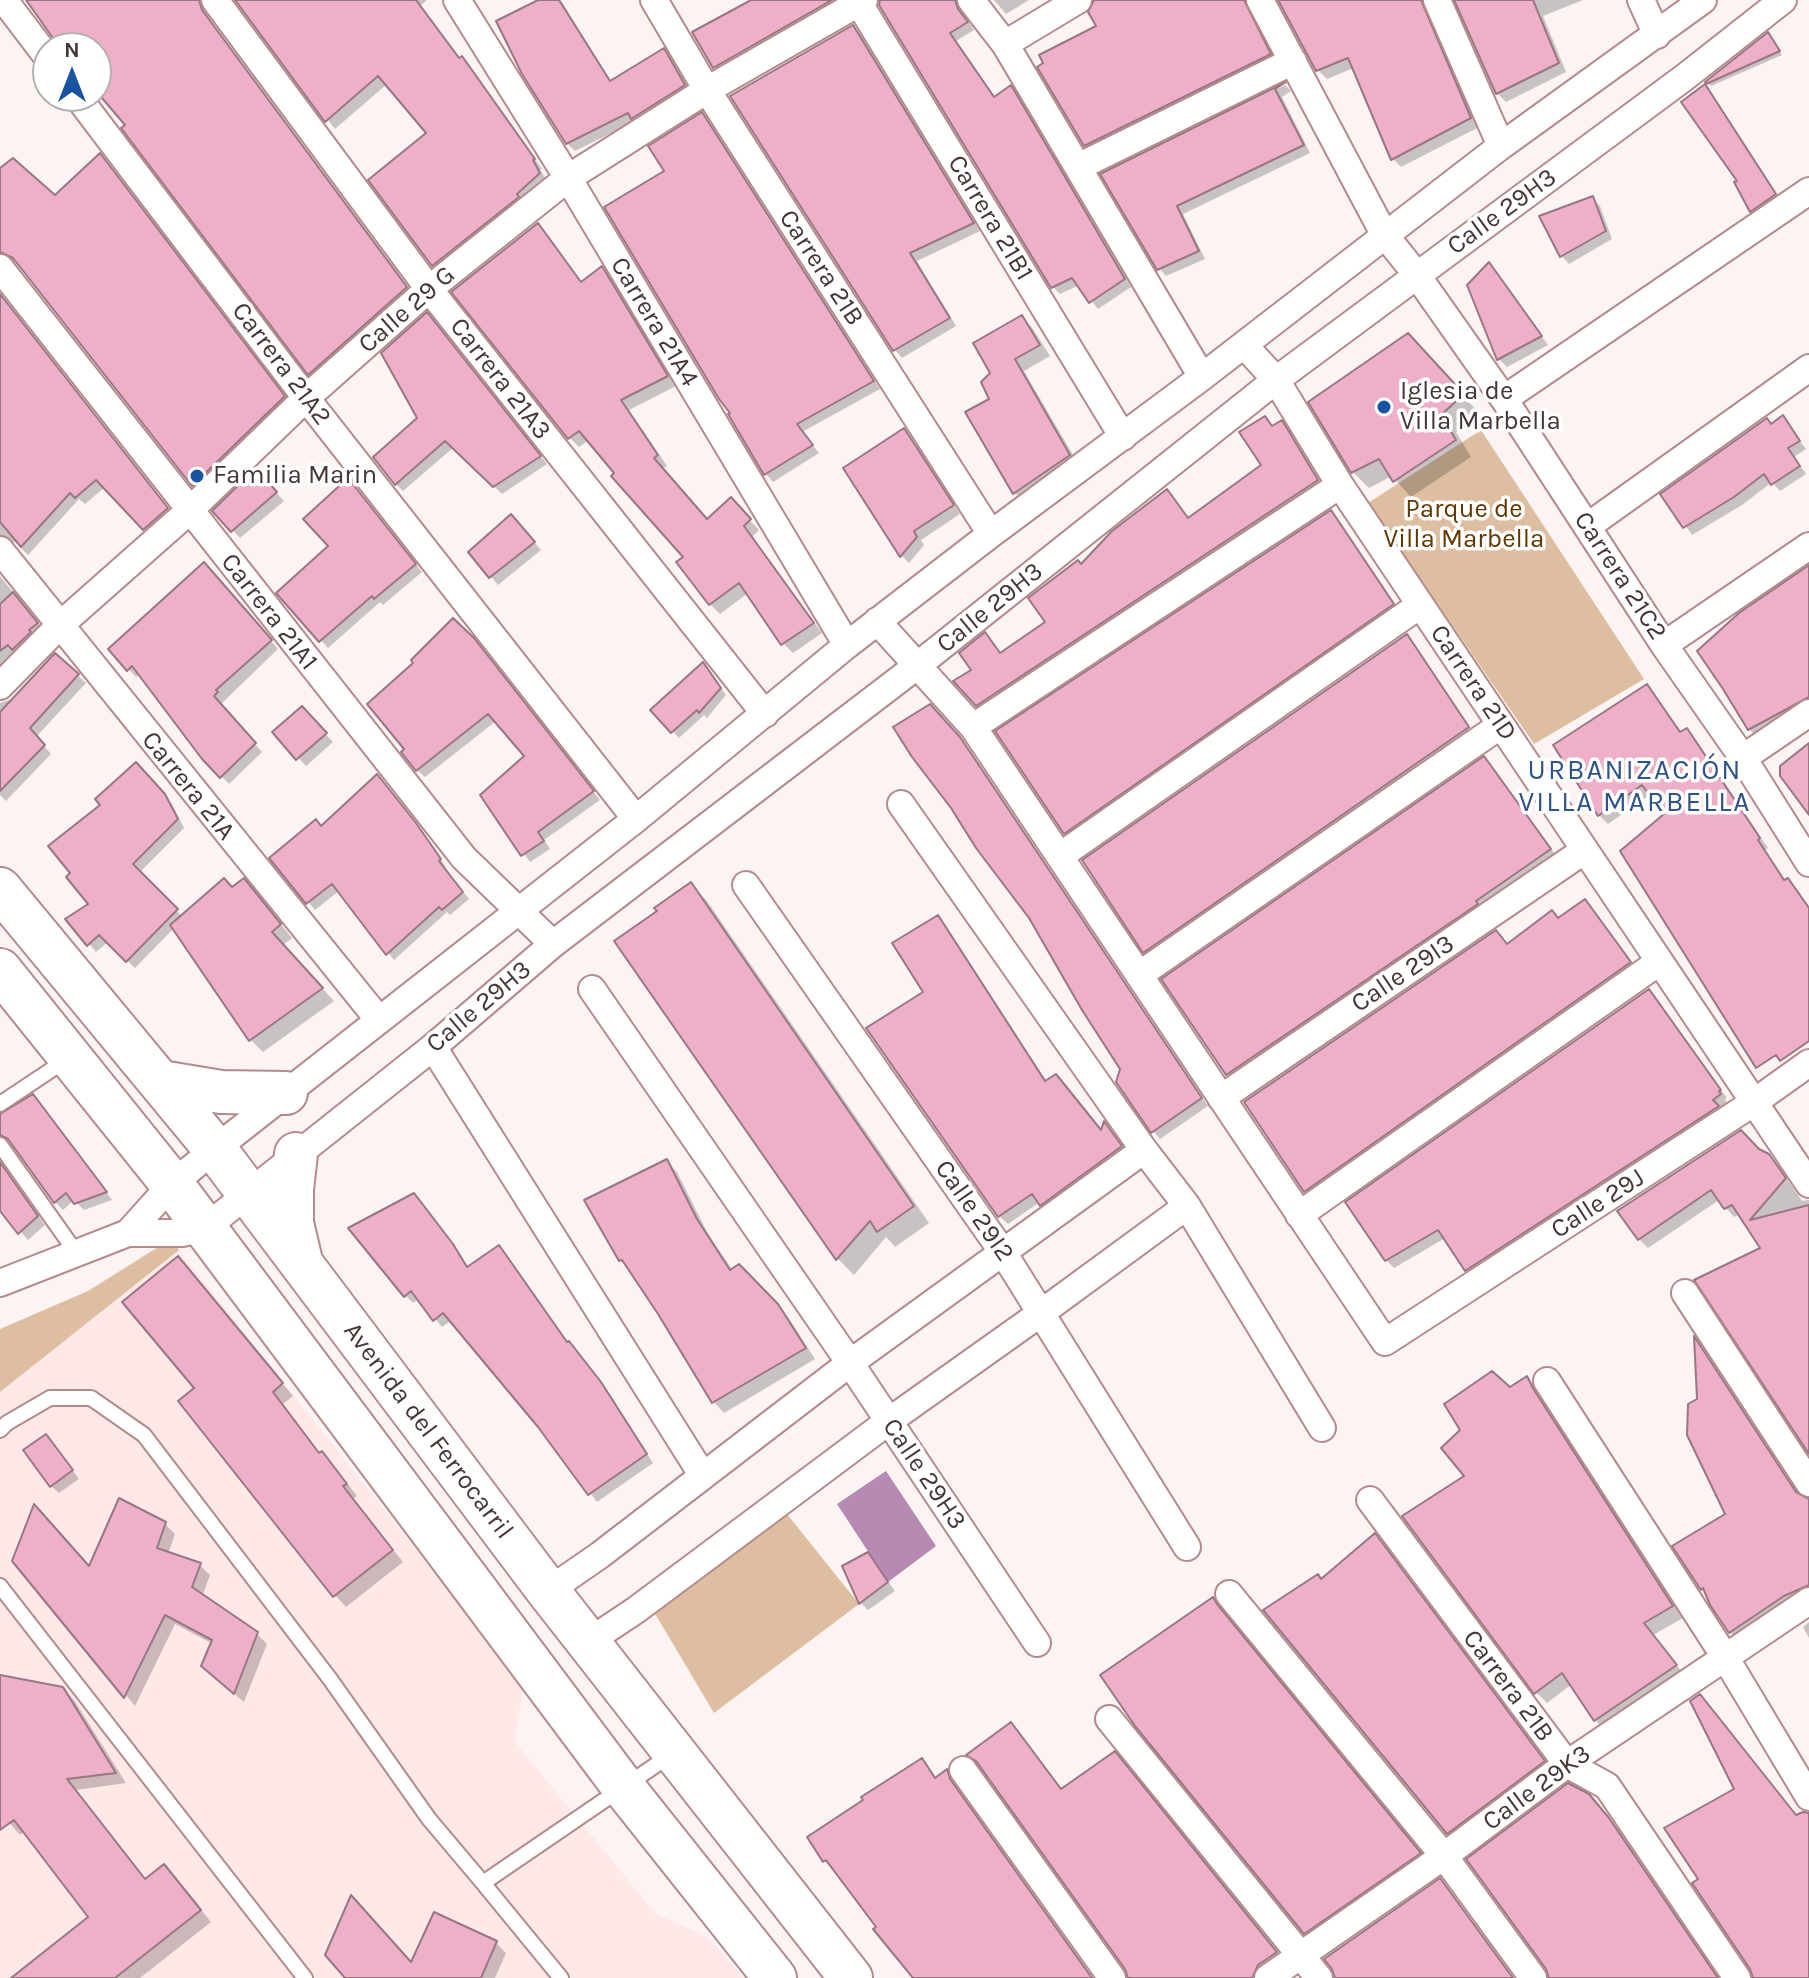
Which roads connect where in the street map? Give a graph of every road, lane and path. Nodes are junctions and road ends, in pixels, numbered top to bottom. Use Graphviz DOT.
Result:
graph roads {
  1 [pos="4,0"];
  2 [pos="215,0"];
  3 [pos="457,0"];
  4 [pos="654,0"];
  5 [pos="971,0"];
  6 [pos="1078,0"];
  7 [pos="1260,0"];
  8 [pos="1437,0"];
  9 [pos="1641,0"];
  10 [pos="1703,0"];
  11 [pos="1783,0"];
  12 [pos="860,1"];
  13 [pos="1657,35"];
  14 [pos="32,37"];
  15 [pos="1005,44"];
  16 [pos="1293,61"];
  17 [pos="707,90"];
  18 [pos="89,112"];
  19 [pos="1501,146"];
  20 [pos="1078,167"];
  21 [pos="568,178"];
  22 [pos="1809,191"];
  23 [pos="1384,234"];
  24 [pos="0,268"];
  25 [pos="1416,274"];
  26 [pos="429,289"];
  27 [pos="1244,345"];
  28 [pos="1809,368"];
  29 [pos="1202,377"];
  30 [pos="1276,380"];
  31 [pos="306,398"];
  32 [pos="1504,399"];
  33 [pos="1123,437"];
  34 [pos="1340,485"];
  35 [pos="189,511"];
  36 [pos="1588,526"];
  37 [pos="991,534"];
  38 [pos="1809,546"];
  39 [pos="0,550"];
  40 [pos="1420,605"];
  41 [pos="877,621"];
  42 [pos="59,626"];
  43 [pos="847,645"];
  44 [pos="1664,645"];
  45 [pos="918,665"];
  46 [pos="0,686"];
  47 [pos="1809,713"];
  48 [pos="765,714"];
  49 [pos="1501,725"];
  50 [pos="973,727"];
  51 [pos="1743,758"];
  52 [pos="901,804"];
  53 [pos="636,819"];
  54 [pos="1585,850"];
  55 [pos="1060,856"];
  56 [pos="1809,863"];
  57 [pos="746,885"];
  58 [pos="0,889"];
  59 [pos="518,910"];
  60 [pos="553,944"];
  61 [pos="1659,962"];
  62 [pos="0,970"];
  63 [pos="1139,975"];
  64 [pos="592,989"];
  65 [pos="379,1020"];
  66 [pos="433,1047"];
  67 [pos="70,1057"];
  68 [pos="1809,1063"];
  69 [pos="161,1082"];
  70 [pos="286,1093"];
  71 [pos="1221,1098"];
  72 [pos="1753,1103"];
  73 [pos="0,1104"];
  74 [pos="0,1145"];
  75 [pos="215,1149"];
  76 [pos="1144,1150"];
  77 [pos="296,1154"];
  78 [pos="172,1184"];
  79 [pos="1809,1184"];
  80 [pos="249,1193"];
  81 [pos="1187,1206"];
  82 [pos="1299,1215"];
  83 [pos="205,1228"];
  84 [pos="128,1233"];
  85 [pos="75,1251"];
  86 [pos="1004,1254"];
  87 [pos="301,1262"];
  88 [pos="0,1283"];
  89 [pos="1685,1293"];
  90 [pos="1041,1313"];
  91 [pos="850,1363"];
  92 [pos="1547,1381"];
  93 [pos="889,1421"];
  94 [pos="1322,1428"];
  95 [pos="0,1430"];
  96 [pos="703,1476"];
  97 [pos="1809,1483"];
  98 [pos="1370,1500"];
  99 [pos="1187,1547"];
  100 [pos="0,1586"];
  101 [pos="548,1591"];
  102 [pos="1229,1594"];
  103 [pos="1809,1601"];
  104 [pos="588,1642"];
  105 [pos="1037,1643"];
  106 [pos="1725,1657"];
  107 [pos="1109,1719"];
  108 [pos="674,1752"];
  109 [pos="1567,1764"];
  110 [pos="963,1770"];
  111 [pos="624,1788"];
  112 [pos="1809,1797"];
  113 [pos="1444,1856"];
  114 [pos="483,1883"];
  115 [pos="1301,1956"];
  116 [pos="305,1978"];
  117 [pos="561,1978"];
  118 [pos="775,1978"];
  119 [pos="851,1978"];
  120 [pos="1112,1978"];
  121 [pos="1268,1978"];
  122 [pos="1319,1978"];
  123 [pos="1533,1978"];
  124 [pos="1737,1978"];
  1 -- 14 [label="street"];
  2 -- 26 [label="street, Carrera 21A3"];
  3 -- 21 [label="street, Carrera 21A4"];
  4 -- 17 [label="street, Carrera 21B"];
  5 -- 15 [label="street"];
  6 -- 15 [label="street"];
  7 -- 16 [label="street, Carrera 21C2"];
  8 -- 19 [label="street"];
  9 -- 13 [label="street"];
  10 -- 13 [label="street, Calle 29H3"];
  11 -- 25 [label="street, Calle 29H3"];
  12 -- 17 [label="street, Calle 29 G"];
  12 -- 33 [label="street, Carrera 21B1"];
  13 -- 19 [label="street, Calle 29H3"];
  15 -- 20 [label="street"];
  16 -- 20 [label="street"];
  16 -- 23 [label="street, Carrera 21C2"];
  17 -- 21 [label="street, Calle 29 G"];
  17 -- 37 [label="street, Carrera 21B"];
  18 -- 31 [label="street, Carrera 21A2"];
  19 -- 23 [label="street, Calle 29H3"];
  20 -- 29 [label="street"];
  21 -- 26 [label="street, Calle 29 G"];
  21 -- 43 [label="street, Carrera 21A4"];
  22 -- 32 [label="street"];
  23 -- 25 [label="street, Carrera 21C2"];
  23 -- 27 [label="street, Calle 29H3"];
  24 -- 35 [label="street, Carrera 21A1"];
  25 -- 30 [label="street, Calle 29H3"];
  25 -- 32 [label="street, Carrera 21C2"];
  26 -- 31 [label="street, Calle 29 G"];
  26 -- 48 [label="street, Carrera 21A3"];
  27 -- 29 [label="street, Calle 29H3"];
  27 -- 30 [label="street, Carrera 21D"];
  28 -- 36 [label="street"];
  29 -- 33 [label="street, Calle 29H3"];
  30 -- 34 [label="street, Carrera 21D"];
  30 -- 45 [label="street, Calle 29H3"];
  31 -- 35 [label="street, Calle 29 G"];
  31 -- 53 [label="street, Carrera 21A2"];
  32 -- 36 [label="street, Carrera 21C2"];
  33 -- 37 [label="street, Calle 29H3"];
  34 -- 40 [label="street, Carrera 21D"];
  34 -- 50 [label="street"];
  35 -- 42 [label="street, Calle 29 G"];
  35 -- 59 [label="street, Carrera 21A1"];
  36 -- 44 [label="street, Carrera 21C2"];
  37 -- 41 [label="street, Calle 29H3"];
  38 -- 44 [label="street"];
  39 -- 42 [label="street, Carrera 21A"];
  40 -- 49 [label="street, Carrera 21D"];
  40 -- 55 [label="street"];
  41 -- 43 [label="street, Calle 29H3"];
  41 -- 45 [label="street"];
  42 -- 46 [label="street, Calle 29 G"];
  42 -- 65 [label="street, Carrera 21A"];
  43 -- 48 [label="street, Calle 29H3"];
  44 -- 51 [label="street, Carrera 21C2"];
  45 -- 50 [label="street"];
  45 -- 60 [label="street, Calle 29H3"];
  47 -- 51 [label="street"];
  48 -- 53 [label="street, Calle 29H3"];
  49 -- 54 [label="street, Carrera 21D"];
  49 -- 63 [label="street"];
  50 -- 55 [label="street"];
  51 -- 56 [label="street, Carrera 21C2"];
  52 -- 76 [label="street"];
  53 -- 59 [label="street, Calle 29H3"];
  54 -- 61 [label="street, Carrera 21D"];
  54 -- 71 [label="street, Calle 29I3"];
  55 -- 63 [label="street"];
  57 -- 86 [label="street, Calle 29I2"];
  58 -- 69 [label="main road, Avenida del Ferrocarril"];
  59 -- 60 [label="street, Carrera 21A1"];
  59 -- 65 [label="street, Calle 29H3"];
  60 -- 66 [label="street, Calle 29H3"];
  61 -- 72 [label="street, Carrera 21D"];
  61 -- 82 [label="street"];
  62 -- 67 [label="main road"];
  63 -- 71 [label="street"];
  64 -- 91 [label="street, Calle 29H3"];
  65 -- 70 [label="street, Calle 29H3"];
  66 -- 77 [label="street, Calle 29H3"];
  66 -- 96 [label="street"];
  67 -- 73 [label="lane"];
  67 -- 78 [label="main road"];
  68 -- 72 [label="street, Calle 29J"];
  69 -- 70 [label="main road"];
  69 -- 75 [label="main road, Avenida del Ferrocarril"];
  70 -- 75 [label="street, Calle 29H3"];
  71 -- 82 [label="street"];
  72 -- 79 [label="street"];
  72 -- 82 [label="street, Calle 29J"];
  74 -- 85 [label="lane"];
  75 -- 78 [label="street, Calle 29H3"];
  75 -- 80 [label="main road, Avenida del Ferrocarril"];
  76 -- 81 [label="street"];
  76 -- 86 [label="street"];
  77 -- 80 [label="street, Calle 29H3"];
  77 -- 87 [label="main road"];
  78 -- 83 [label="main road"];
  78 -- 84 [label="street, Calle 29H3"];
  80 -- 83 [label="street, Calle 29H3"];
  80 -- 87 [label="main road, Avenida del Ferrocarril"];
  81 -- 90 [label="street"];
  81 -- 94 [label="street"];
  83 -- 84 [label="street"];
  83 -- 111 [label="main road"];
  84 -- 85 [label="street"];
  85 -- 88 [label="street"];
  86 -- 90 [label="street, Calle 29I2"];
  86 -- 91 [label="street"];
  87 -- 101 [label="main road, Avenida del Ferrocarril"];
  89 -- 97 [label="street"];
  90 -- 93 [label="street"];
  90 -- 99 [label="street, Calle 29I2"];
  91 -- 93 [label="street, Calle 29H3"];
  91 -- 96 [label="street"];
  92 -- 106 [label="street"];
  93 -- 104 [label="street"];
  93 -- 105 [label="street, Calle 29H3"];
  95 -- 114 [label="lane"];
  96 -- 101 [label="street"];
  98 -- 109 [label="street, Carrera 21B"];
  100 -- 116 [label="lane"];
  101 -- 104 [label="main road, Avenida del Ferrocarril"];
  102 -- 113 [label="street"];
  103 -- 106 [label="street, Calle 29K3"];
  104 -- 108 [label="main road, Avenida del Ferrocarril"];
  106 -- 109 [label="street, Calle 29K3"];
  106 -- 112 [label="street"];
  107 -- 115 [label="street"];
  108 -- 111 [label="lane"];
  108 -- 119 [label="main road, Avenida del Ferrocarril"];
  109 -- 113 [label="street, Calle 29K3"];
  109 -- 124 [label="street, Carrera 21B"];
  110 -- 120 [label="street"];
  111 -- 114 [label="lane"];
  111 -- 118 [label="main road"];
  113 -- 115 [label="street, Calle 29K3"];
  113 -- 123 [label="street"];
  114 -- 117 [label="lane"];
  115 -- 121 [label="street, Calle 29K3"];
  115 -- 122 [label="street"];
}
